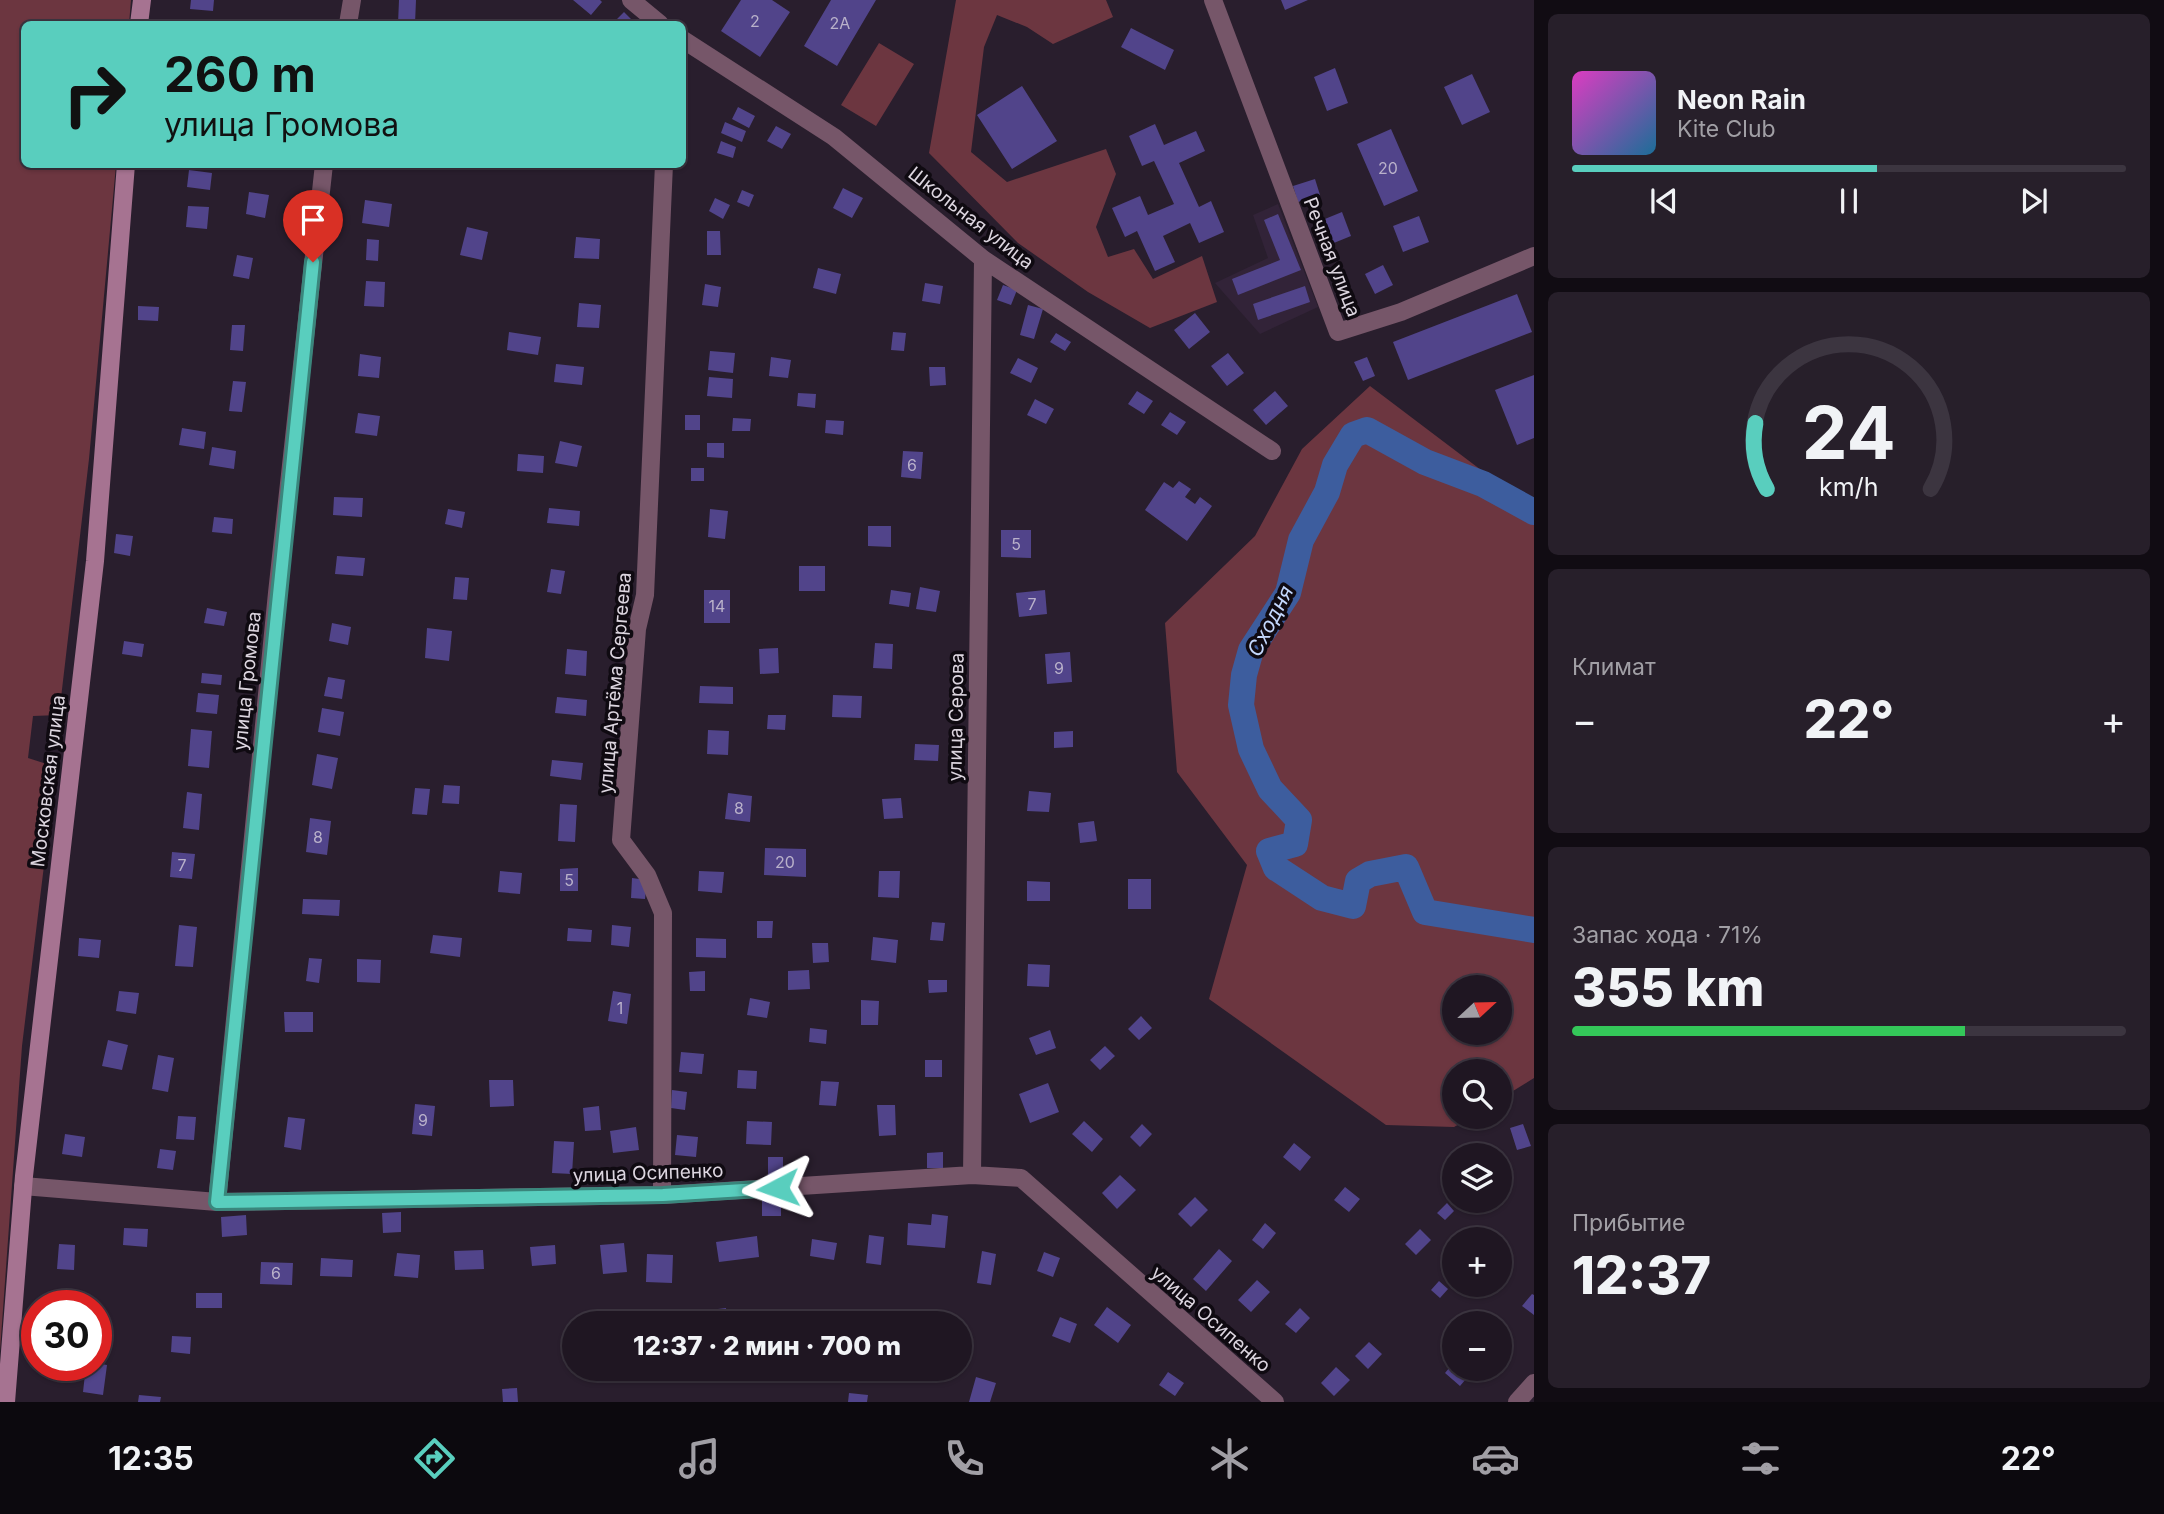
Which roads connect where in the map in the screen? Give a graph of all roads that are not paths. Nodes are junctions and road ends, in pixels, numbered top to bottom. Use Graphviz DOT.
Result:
graph roads {
  1 [pos="142,0"];
  2 [pos="352,0"];
  3 [pos="631,0"];
  4 [pos="1213,0"];
  5 [pos="139,21"];
  6 [pos="348,21"];
  7 [pos="655,21"];
  8 [pos="686,42"];
  9 [pos="126,168"];
  10 [pos="324,168"];
  11 [pos="664,168"];
  12 [pos="1534,256"];
  13 [pos="983,259"];
  14 [pos="1272,451"];
  15 [pos="972,1175"];
  16 [pos="23,1185"];
  17 [pos="663,1195"];
  18 [pos="217,1202"];
  19 [pos="1534,1383"];
  20 [pos="6,1402"];
  21 [pos="1275,1402"];
  22 [pos="1517,1402"];
  1 -- 5 [label="street"];
  2 -- 6 [label="street"];
  3 -- 7 [label="street"];
  4 -- 12 [label="street, Речная улица"];
  8 -- 13 [label="street, Школьная улица"];
  9 -- 16 [label="street, Московская улица"];
  10 -- 18 [label="street, улица Громова"];
  11 -- 17 [label="street, улица Артёма Сергеева"];
  13 -- 14 [label="street, Школьная улица"];
  13 -- 15 [label="street, улица Серова"];
  15 -- 17 [label="street, улица Осипенко"];
  15 -- 21 [label="street, улица Осипенко"];
  16 -- 18 [label="street, улица Осипенко"];
  16 -- 20 [label="street, Московская улица"];
  17 -- 18 [label="street, улица Осипенко"];
  19 -- 22 [label="street"];
}
